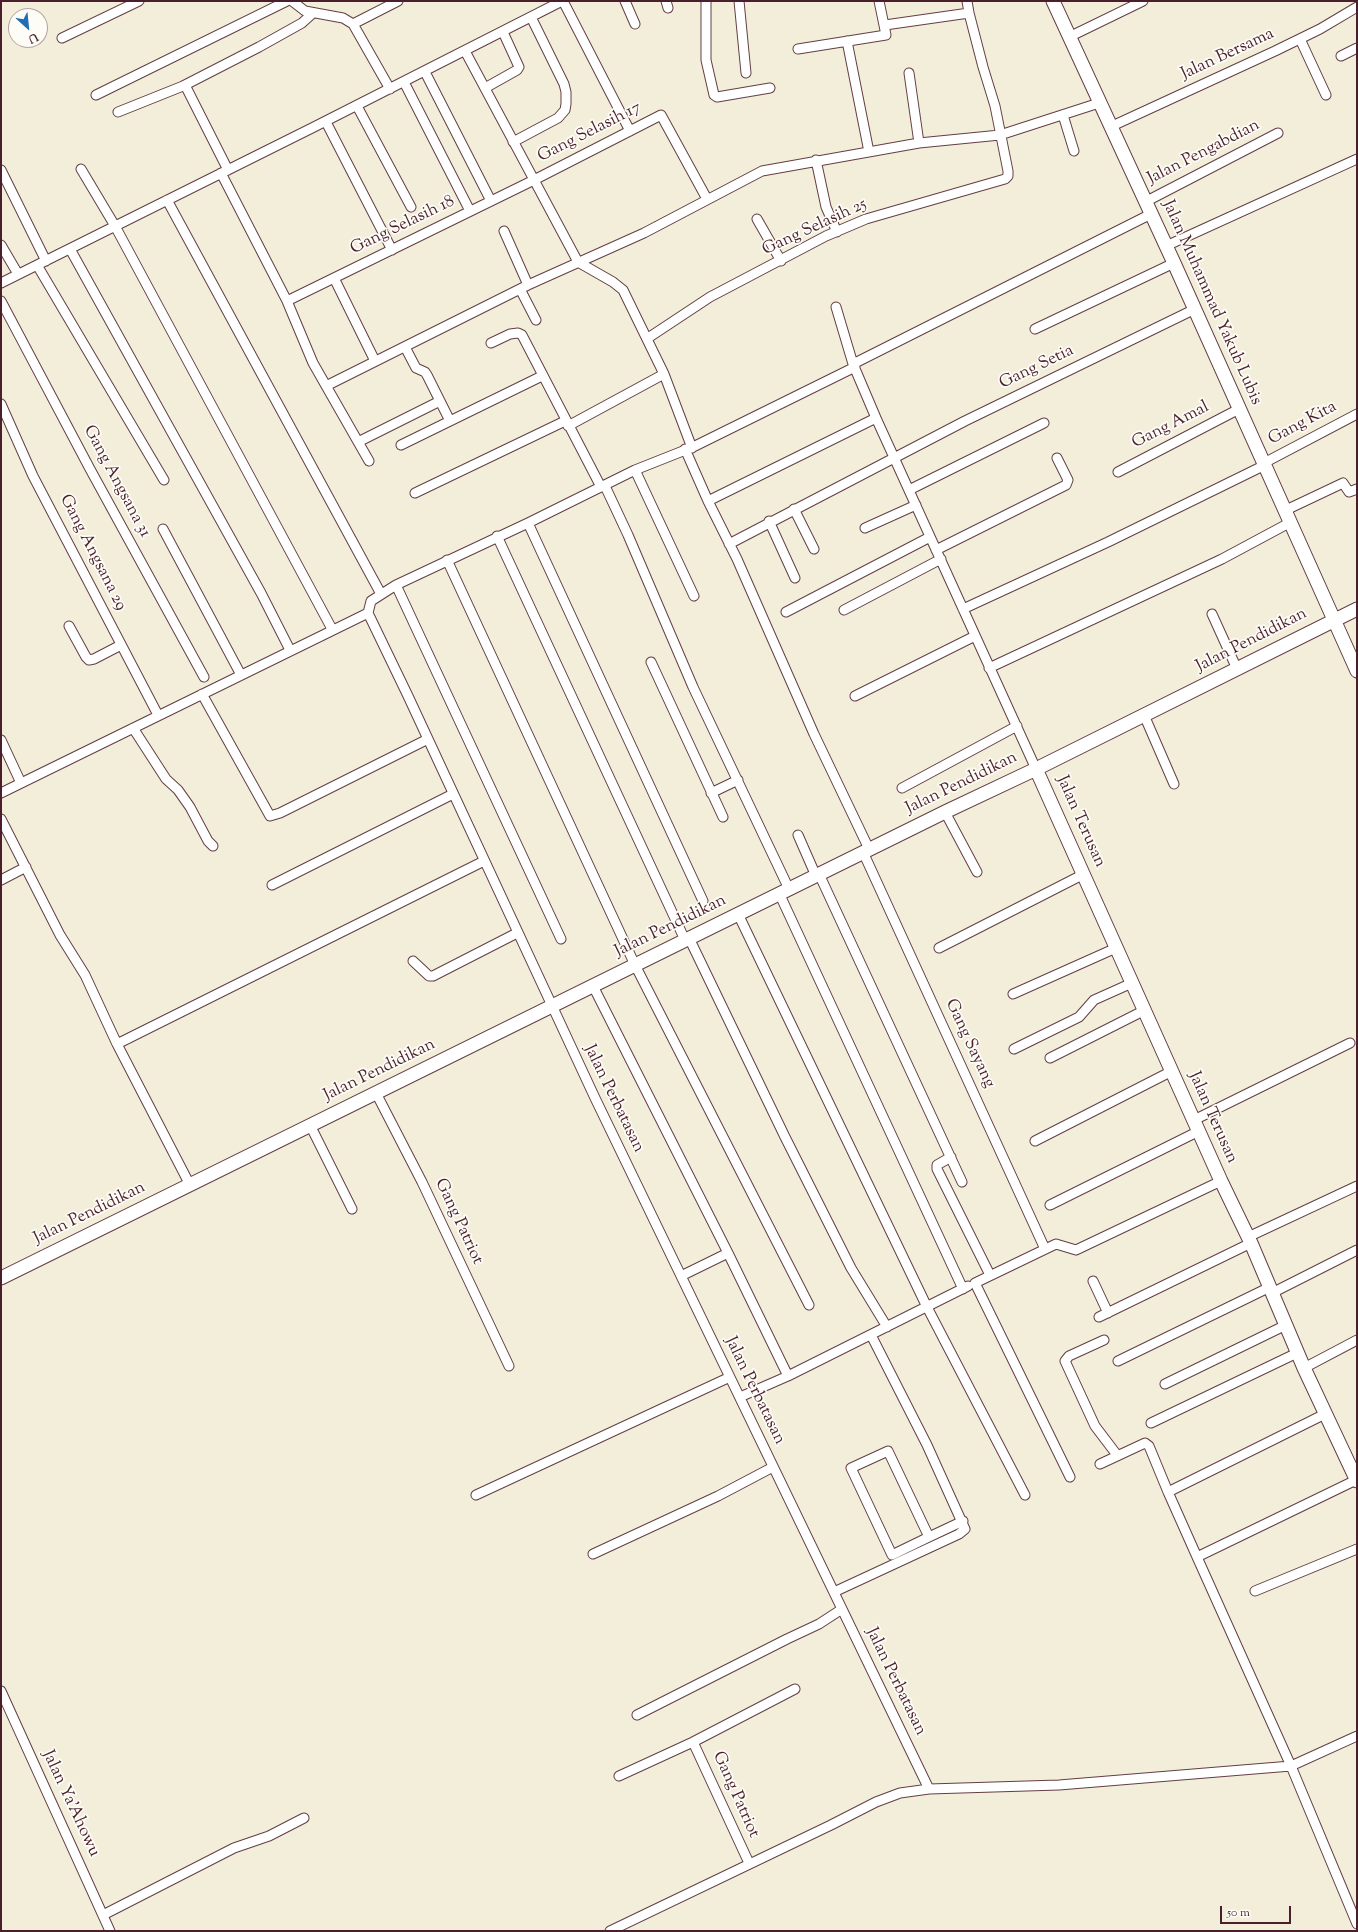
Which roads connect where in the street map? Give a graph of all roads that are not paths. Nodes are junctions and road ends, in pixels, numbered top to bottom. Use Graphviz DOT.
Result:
graph roads {
  1 [pos="139,1"];
  2 [pos="288,1"];
  3 [pos="292,1"];
  4 [pos="398,1"];
  5 [pos="562,1"];
  6 [pos="625,1"];
  7 [pos="706,1"];
  8 [pos="739,1"];
  9 [pos="879,1"];
  10 [pos="968,1"];
  11 [pos="1053,1"];
  12 [pos="1143,1"];
  13 [pos="1357,7"];
  14 [pos="968,12"];
  15 [pos="313,13"];
  16 [pos="531,17"];
  17 [pos="353,24"];
  18 [pos="635,24"];
  19 [pos="885,24"];
  20 [pos="503,32"];
  21 [pos="1069,37"];
  22 [pos="62,38"];
  23 [pos="1300,39"];
  24 [pos="847,41"];
  25 [pos="1357,48"];
  26 [pos="798,49"];
  27 [pos="465,51"];
  28 [pos="1341,56"];
  29 [pos="425,72"];
  30 [pos="746,73"];
  31 [pos="909,73"];
  32 [pos="404,82"];
  33 [pos="183,86"];
  34 [pos="485,88"];
  35 [pos="770,88"];
  36 [pos="390,89"];
  37 [pos="96,95"];
  38 [pos="1326,96"];
  39 [pos="1099,103"];
  40 [pos="357,106"];
  41 [pos="118,112"];
  42 [pos="1063,115"];
  43 [pos="326,122"];
  44 [pos="1110,127"];
  45 [pos="630,131"];
  46 [pos="1278,133"];
  47 [pos="1001,134"];
  48 [pos="513,142"];
  49 [pos="919,143"];
  50 [pos="1074,151"];
  51 [pos="869,152"];
  52 [pos="1357,159"];
  53 [pos="816,160"];
  54 [pos="81,169"];
  55 [pos="1,170"];
  56 [pos="225,172"];
  57 [pos="534,180"];
  58 [pos="707,199"];
  59 [pos="167,200"];
  60 [pos="491,201"];
  61 [pos="1145,202"];
  62 [pos="411,207"];
  63 [pos="470,211"];
  64 [pos="1151,214"];
  65 [pos="757,219"];
  66 [pos="115,226"];
  67 [pos="504,231"];
  68 [pos="837,232"];
  69 [pos="1,245"];
  70 [pos="1166,246"];
  71 [pos="70,249"];
  72 [pos="392,250"];
  73 [pos="781,261"];
  74 [pos="578,262"];
  75 [pos="41,263"];
  76 [pos="1174,263"];
  77 [pos="18,274"];
  78 [pos="334,278"];
  79 [pos="1,283"];
  80 [pos="524,287"];
  81 [pos="1,301"];
  82 [pos="287,301"];
  83 [pos="836,307"];
  84 [pos="1195,309"];
  85 [pos="536,320"];
  86 [pos="1035,329"];
  87 [pos="648,338"];
  88 [pos="491,343"];
  89 [pos="405,347"];
  90 [pos="375,361"];
  91 [pos="854,365"];
  92 [pos="664,374"];
  93 [pos="542,376"];
  94 [pos="326,386"];
  95 [pos="440,401"];
  96 [pos="1,404"];
  97 [pos="1239,409"];
  98 [pos="1357,414"];
  99 [pos="876,418"];
  100 [pos="450,421"];
  101 [pos="567,423"];
  102 [pos="1044,423"];
  103 [pos="358,442"];
  104 [pos="401,445"];
  105 [pos="689,448"];
  106 [pos="894,457"];
  107 [pos="1057,458"];
  108 [pos="369,461"];
  109 [pos="1265,464"];
  110 [pos="635,470"];
  111 [pos="1118,472"];
  112 [pos="164,480"];
  113 [pos="603,487"];
  114 [pos="1357,489"];
  115 [pos="909,490"];
  116 [pos="415,493"];
  117 [pos="708,501"];
  118 [pos="916,505"];
  119 [pos="794,509"];
  120 [pos="1288,516"];
  121 [pos="769,521"];
  122 [pos="528,523"];
  123 [pos="865,528"];
  124 [pos="163,529"];
  125 [pos="497,536"];
  126 [pos="930,537"];
  127 [pos="729,544"];
  128 [pos="814,549"];
  129 [pos="936,550"];
  130 [pos="941,559"];
  131 [pos="447,560"];
  132 [pos="795,578"];
  133 [pos="396,585"];
  134 [pos="381,594"];
  135 [pos="694,596"];
  136 [pos="963,609"];
  137 [pos="1357,609"];
  138 [pos="844,610"];
  139 [pos="786,612"];
  140 [pos="368,613"];
  141 [pos="1212,614"];
  142 [pos="1334,620"];
  143 [pos="69,626"];
  144 [pos="332,629"];
  145 [pos="975,636"];
  146 [pos="121,645"];
  147 [pos="290,650"];
  148 [pos="651,662"];
  149 [pos="989,668"];
  150 [pos="1237,668"];
  151 [pos="1357,670"];
  152 [pos="241,675"];
  153 [pos="204,677"];
  154 [pos="202,694"];
  155 [pos="855,696"];
  156 [pos="158,715"];
  157 [pos="1144,715"];
  158 [pos="1017,726"];
  159 [pos="133,728"];
  160 [pos="428,739"];
  161 [pos="1,740"];
  162 [pos="1036,769"];
  163 [pos="738,780"];
  164 [pos="21,783"];
  165 [pos="1174,784"];
  166 [pos="902,788"];
  167 [pos="1,793"];
  168 [pos="711,793"];
  169 [pos="453,794"];
  170 [pos="945,812"];
  171 [pos="723,818"];
  172 [pos="1,819"];
  173 [pos="798,835"];
  174 [pos="213,846"];
  175 [pos="866,851"];
  176 [pos="484,861"];
  177 [pos="26,867"];
  178 [pos="977,872"];
  179 [pos="1084,874"];
  180 [pos="817,875"];
  181 [pos="1,880"];
  182 [pos="272,884"];
  183 [pos="784,891"];
  184 [pos="703,901"];
  185 [pos="738,914"];
  186 [pos="517,933"];
  187 [pos="561,939"];
  188 [pos="687,939"];
  189 [pos="939,948"];
  190 [pos="1116,948"];
  191 [pos="413,961"];
  192 [pos="635,965"];
  193 [pos="1132,983"];
  194 [pos="593,986"];
  195 [pos="1013,994"];
  196 [pos="551,1006"];
  197 [pos="1145,1010"];
  198 [pos="1350,1043"];
  199 [pos="117,1044"];
  200 [pos="1014,1049"];
  201 [pos="1050,1058"];
  202 [pos="1172,1072"];
  203 [pos="376,1093"];
  204 [pos="310,1125"];
  205 [pos="1196,1126"];
  206 [pos="1035,1141"];
  207 [pos="951,1157"];
  208 [pos="1221,1181"];
  209 [pos="962,1182"];
  210 [pos="190,1185"];
  211 [pos="1357,1186"];
  212 [pos="1050,1205"];
  213 [pos="352,1209"];
  214 [pos="1249,1240"];
  215 [pos="1045,1249"];
  216 [pos="1357,1250"];
  217 [pos="728,1253"];
  218 [pos="990,1275"];
  219 [pos="681,1276"];
  220 [pos="1,1278"];
  221 [pos="1093,1281"];
  222 [pos="975,1283"];
  223 [pos="963,1289"];
  224 [pos="1271,1290"];
  225 [pos="809,1305"];
  226 [pos="927,1307"];
  227 [pos="1286,1325"];
  228 [pos="887,1327"];
  229 [pos="871,1335"];
  230 [pos="1104,1340"];
  231 [pos="1357,1340"];
  232 [pos="1297,1353"];
  233 [pos="1118,1361"];
  234 [pos="509,1366"];
  235 [pos="1304,1368"];
  236 [pos="788,1376"];
  237 [pos="730,1377"];
  238 [pos="1165,1384"];
  239 [pos="740,1397"];
  240 [pos="1325,1414"];
  241 [pos="1151,1423"];
  242 [pos="1117,1455"];
  243 [pos="1100,1464"];
  244 [pos="773,1467"];
  245 [pos="1070,1477"];
  246 [pos="1356,1477"];
  247 [pos="1168,1492"];
  248 [pos="476,1495"];
  249 [pos="1025,1495"];
  250 [pos="963,1521"];
  251 [pos="929,1537"];
  252 [pos="1357,1549"];
  253 [pos="593,1554"];
  254 [pos="1197,1557"];
  255 [pos="1255,1591"];
  256 [pos="834,1592"];
  257 [pos="842,1609"];
  258 [pos="795,1689"];
  259 [pos="1,1691"];
  260 [pos="637,1715"];
  261 [pos="1357,1736"];
  262 [pos="694,1741"];
  263 [pos="1291,1766"];
  264 [pos="619,1776"];
  265 [pos="929,1789"];
  266 [pos="304,1818"];
  267 [pos="749,1863"];
  268 [pos="103,1915"];
  269 [pos="1357,1924"];
  270 [pos="110,1931"];
  271 [pos="610,1931"];
  1 -- 22 [label="street"];
  2 -- 37 [label="street"];
  3 -- 15 [label="street"];
  4 -- 17 [label="street"];
  5 -- 16 [label="street"];
  5 -- 45 [label="street"];
  6 -- 18 [label="street"];
  7 -- 35 [label="street"];
  8 -- 30 [label="street"];
  9 -- 19 [label="street"];
  10 -- 14 [label="street"];
  11 -- 21 [label="main road, Jalan Muhammad Yakub Lubis"];
  12 -- 21 [label="street"];
  13 -- 23 [label="street, Jalan Bersama"];
  14 -- 19 [label="street"];
  14 -- 47 [label="street"];
  15 -- 17 [label="street"];
  15 -- 33 [label="street"];
  16 -- 20 [label="street"];
  16 -- 48 [label="street"];
  17 -- 36 [label="street"];
  19 -- 24 [label="street"];
  20 -- 27 [label="street"];
  20 -- 34 [label="street"];
  21 -- 39 [label="main road, Jalan Muhammad Yakub Lubis"];
  23 -- 38 [label="street"];
  23 -- 44 [label="street, Jalan Bersama"];
  24 -- 26 [label="street"];
  24 -- 51 [label="street"];
  25 -- 28 [label="street"];
  27 -- 29 [label="street"];
  27 -- 34 [label="street"];
  29 -- 32 [label="street"];
  29 -- 60 [label="street"];
  31 -- 49 [label="street"];
  32 -- 36 [label="street"];
  32 -- 63 [label="street"];
  33 -- 41 [label="street"];
  33 -- 56 [label="street"];
  34 -- 48 [label="street"];
  36 -- 40 [label="street"];
  39 -- 42 [label="street"];
  39 -- 44 [label="main road, Jalan Muhammad Yakub Lubis"];
  40 -- 43 [label="street"];
  40 -- 62 [label="street"];
  42 -- 47 [label="street"];
  42 -- 50 [label="street"];
  43 -- 56 [label="street"];
  43 -- 72 [label="street"];
  44 -- 61 [label="main road, Jalan Muhammad Yakub Lubis"];
  45 -- 57 [label="street, Gang Selasih 17"];
  45 -- 58 [label="street, Gang Selasih 17"];
  46 -- 61 [label="street, Jalan Pengabdian"];
  47 -- 49 [label="street"];
  47 -- 68 [label="street, Gang Selasih 25"];
  48 -- 57 [label="street"];
  49 -- 51 [label="street"];
  51 -- 53 [label="street"];
  52 -- 70 [label="street"];
  53 -- 58 [label="street"];
  53 -- 68 [label="street"];
  54 -- 66 [label="street"];
  55 -- 75 [label="street"];
  56 -- 59 [label="street"];
  56 -- 82 [label="street"];
  57 -- 60 [label="street, Gang Selasih 18"];
  57 -- 74 [label="street"];
  58 -- 74 [label="street"];
  59 -- 66 [label="street"];
  59 -- 134 [label="street"];
  60 -- 63 [label="street, Gang Selasih 18"];
  61 -- 64 [label="main road, Jalan Muhammad Yakub Lubis"];
  63 -- 72 [label="street, Gang Selasih 18"];
  64 -- 70 [label="main road, Jalan Muhammad Yakub Lubis"];
  64 -- 91 [label="street"];
  65 -- 73 [label="street"];
  66 -- 71 [label="street"];
  66 -- 144 [label="street"];
  67 -- 80 [label="street"];
  68 -- 73 [label="street, Gang Selasih 25"];
  69 -- 77 [label="street"];
  70 -- 76 [label="main road, Jalan Muhammad Yakub Lubis"];
  71 -- 75 [label="street"];
  71 -- 147 [label="street"];
  72 -- 78 [label="street, Gang Selasih 18"];
  73 -- 87 [label="street, Gang Selasih 25"];
  74 -- 80 [label="street"];
  74 -- 87 [label="street, Gang Sayang"];
  75 -- 77 [label="street"];
  75 -- 112 [label="street"];
  76 -- 84 [label="main road, Jalan Muhammad Yakub Lubis"];
  76 -- 86 [label="street"];
  77 -- 79 [label="street"];
  78 -- 82 [label="street, Gang Selasih 18"];
  78 -- 90 [label="street"];
  80 -- 85 [label="street"];
  80 -- 89 [label="street"];
  81 -- 153 [label="street, Gang Angsana 31"];
  82 -- 94 [label="street"];
  83 -- 91 [label="street"];
  84 -- 97 [label="main road, Jalan Muhammad Yakub Lubis"];
  84 -- 106 [label="street, Gang Setia"];
  87 -- 92 [label="street, Gang Sayang"];
  88 -- 93 [label="street"];
  89 -- 90 [label="street"];
  89 -- 95 [label="street"];
  90 -- 94 [label="street"];
  91 -- 99 [label="street"];
  91 -- 105 [label="street"];
  92 -- 101 [label="street"];
  92 -- 105 [label="street, Gang Sayang"];
  93 -- 100 [label="street"];
  93 -- 101 [label="street"];
  94 -- 103 [label="street"];
  95 -- 100 [label="street"];
  95 -- 103 [label="street"];
  96 -- 146 [label="street, Gang Angsana 29"];
  97 -- 109 [label="main road, Jalan Muhammad Yakub Lubis"];
  97 -- 111 [label="street, Gang Amal"];
  98 -- 109 [label="street, Gang Kita"];
  99 -- 106 [label="street"];
  99 -- 117 [label="street"];
  100 -- 104 [label="street"];
  101 -- 113 [label="street"];
  101 -- 116 [label="street"];
  102 -- 115 [label="street"];
  103 -- 108 [label="street"];
  105 -- 110 [label="street"];
  105 -- 117 [label="street, Gang Sayang"];
  106 -- 115 [label="street"];
  106 -- 119 [label="street, Gang Setia"];
  107 -- 129 [label="street"];
  109 -- 120 [label="main road, Jalan Muhammad Yakub Lubis"];
  109 -- 136 [label="street, Gang Kita"];
  110 -- 113 [label="street"];
  110 -- 135 [label="street"];
  113 -- 122 [label="street"];
  113 -- 163 [label="street"];
  114 -- 120 [label="street"];
  115 -- 118 [label="street"];
  117 -- 127 [label="street, Gang Sayang"];
  118 -- 123 [label="street"];
  118 -- 126 [label="street"];
  119 -- 121 [label="street, Gang Setia"];
  119 -- 128 [label="street"];
  120 -- 142 [label="main road, Jalan Muhammad Yakub Lubis"];
  120 -- 149 [label="street"];
  121 -- 127 [label="street, Gang Setia"];
  121 -- 132 [label="street"];
  122 -- 125 [label="street"];
  122 -- 184 [label="street"];
  124 -- 152 [label="street"];
  125 -- 131 [label="street"];
  125 -- 188 [label="street"];
  126 -- 129 [label="street"];
  126 -- 139 [label="street"];
  127 -- 175 [label="street, Gang Sayang"];
  129 -- 130 [label="street"];
  130 -- 136 [label="street"];
  130 -- 138 [label="street"];
  131 -- 133 [label="street"];
  131 -- 192 [label="street"];
  133 -- 134 [label="street"];
  133 -- 187 [label="street"];
  134 -- 140 [label="street"];
  136 -- 145 [label="street"];
  137 -- 142 [label="main road, Jalan Pendidikan"];
  140 -- 144 [label="street"];
  140 -- 160 [label="street, Jalan Perbatasan"];
  141 -- 150 [label="street"];
  142 -- 150 [label="main road, Jalan Pendidikan"];
  142 -- 151 [label="main road, Jalan Muhammad Yakub Lubis"];
  143 -- 146 [label="street"];
  144 -- 147 [label="street"];
  145 -- 149 [label="street"];
  145 -- 155 [label="street"];
  146 -- 156 [label="street, Gang Angsana 29"];
  147 -- 152 [label="street"];
  148 -- 168 [label="street"];
  149 -- 158 [label="street"];
  150 -- 157 [label="main road, Jalan Pendidikan"];
  152 -- 154 [label="street"];
  154 -- 156 [label="street"];
  154 -- 160 [label="street"];
  156 -- 159 [label="street"];
  157 -- 162 [label="main road, Jalan Pendidikan"];
  157 -- 165 [label="street"];
  158 -- 162 [label="street"];
  158 -- 166 [label="street"];
  159 -- 164 [label="street"];
  159 -- 174 [label="street"];
  160 -- 169 [label="street, Jalan Perbatasan"];
  161 -- 164 [label="street"];
  162 -- 170 [label="main road, Jalan Pendidikan"];
  162 -- 179 [label="main road, Jalan Terusan"];
  163 -- 168 [label="street"];
  163 -- 183 [label="street"];
  164 -- 167 [label="street"];
  168 -- 171 [label="street"];
  169 -- 176 [label="street, Jalan Perbatasan"];
  169 -- 182 [label="street"];
  170 -- 175 [label="main road, Jalan Pendidikan"];
  170 -- 178 [label="street"];
  172 -- 177 [label="street"];
  173 -- 180 [label="street"];
  175 -- 180 [label="main road, Jalan Pendidikan"];
  175 -- 215 [label="street, Gang Sayang"];
  176 -- 186 [label="street, Jalan Perbatasan"];
  176 -- 199 [label="street"];
  177 -- 181 [label="street"];
  177 -- 199 [label="street"];
  179 -- 189 [label="street"];
  179 -- 190 [label="main road, Jalan Terusan"];
  180 -- 183 [label="main road, Jalan Pendidikan"];
  180 -- 207 [label="street"];
  183 -- 185 [label="main road, Jalan Pendidikan"];
  183 -- 223 [label="street"];
  185 -- 188 [label="main road, Jalan Pendidikan"];
  185 -- 226 [label="street"];
  186 -- 191 [label="street"];
  186 -- 196 [label="street, Jalan Perbatasan"];
  188 -- 192 [label="main road, Jalan Pendidikan"];
  188 -- 228 [label="street"];
  190 -- 193 [label="main road, Jalan Terusan"];
  190 -- 195 [label="street"];
  192 -- 194 [label="main road, Jalan Pendidikan"];
  192 -- 225 [label="street"];
  193 -- 197 [label="main road, Jalan Terusan"];
  193 -- 200 [label="street"];
  194 -- 196 [label="main road, Jalan Pendidikan"];
  194 -- 217 [label="street"];
  196 -- 203 [label="main road, Jalan Pendidikan"];
  196 -- 219 [label="street, Jalan Perbatasan"];
  197 -- 201 [label="street"];
  197 -- 202 [label="main road, Jalan Terusan"];
  198 -- 205 [label="street"];
  199 -- 210 [label="street"];
  202 -- 205 [label="main road, Jalan Terusan"];
  202 -- 206 [label="street"];
  203 -- 204 [label="main road, Jalan Pendidikan"];
  203 -- 234 [label="street, Gang Patriot"];
  204 -- 210 [label="main road, Jalan Pendidikan"];
  204 -- 213 [label="street"];
  205 -- 208 [label="main road, Jalan Terusan"];
  205 -- 212 [label="street"];
  207 -- 209 [label="street"];
  207 -- 218 [label="street"];
  208 -- 214 [label="main road, Jalan Terusan"];
  208 -- 215 [label="street"];
  210 -- 220 [label="main road, Jalan Pendidikan"];
  211 -- 214 [label="street"];
  214 -- 221 [label="street"];
  214 -- 224 [label="main road, Jalan Terusan"];
  215 -- 218 [label="street"];
  216 -- 224 [label="street"];
  217 -- 219 [label="street"];
  217 -- 236 [label="street"];
  218 -- 222 [label="street"];
  219 -- 237 [label="street, Jalan Perbatasan"];
  222 -- 223 [label="street"];
  222 -- 245 [label="street"];
  223 -- 226 [label="street"];
  224 -- 227 [label="main road, Jalan Terusan"];
  224 -- 233 [label="street"];
  226 -- 228 [label="street"];
  226 -- 249 [label="street"];
  227 -- 232 [label="main road, Jalan Terusan"];
  227 -- 238 [label="street"];
  228 -- 229 [label="street"];
  229 -- 236 [label="street"];
  229 -- 250 [label="street"];
  230 -- 242 [label="street"];
  231 -- 235 [label="street"];
  232 -- 235 [label="main road, Jalan Terusan"];
  232 -- 241 [label="street"];
  235 -- 240 [label="main road, Jalan Terusan"];
  236 -- 239 [label="street"];
  237 -- 239 [label="street, Jalan Perbatasan"];
  237 -- 248 [label="street"];
  239 -- 244 [label="street, Jalan Perbatasan"];
  240 -- 246 [label="main road, Jalan Terusan"];
  240 -- 247 [label="street"];
  242 -- 243 [label="street"];
  242 -- 247 [label="street"];
  244 -- 253 [label="street"];
  244 -- 256 [label="street, Jalan Perbatasan"];
  246 -- 254 [label="street"];
  247 -- 254 [label="street"];
  250 -- 251 [label="street"];
  250 -- 256 [label="street"];
  251 -- 251 [label="street"];
  252 -- 255 [label="street"];
  254 -- 263 [label="street"];
  256 -- 257 [label="street, Jalan Perbatasan"];
  257 -- 260 [label="street"];
  257 -- 265 [label="street, Jalan Perbatasan"];
  258 -- 262 [label="street"];
  259 -- 268 [label="street, Jalan Ya'Ahowu"];
  261 -- 263 [label="street"];
  262 -- 264 [label="street"];
  262 -- 267 [label="street, Gang Patriot"];
  263 -- 265 [label="street"];
  263 -- 269 [label="street"];
  265 -- 267 [label="street"];
  266 -- 268 [label="street"];
  267 -- 271 [label="street"];
  268 -- 270 [label="street, Jalan Ya'Ahowu"];
}
